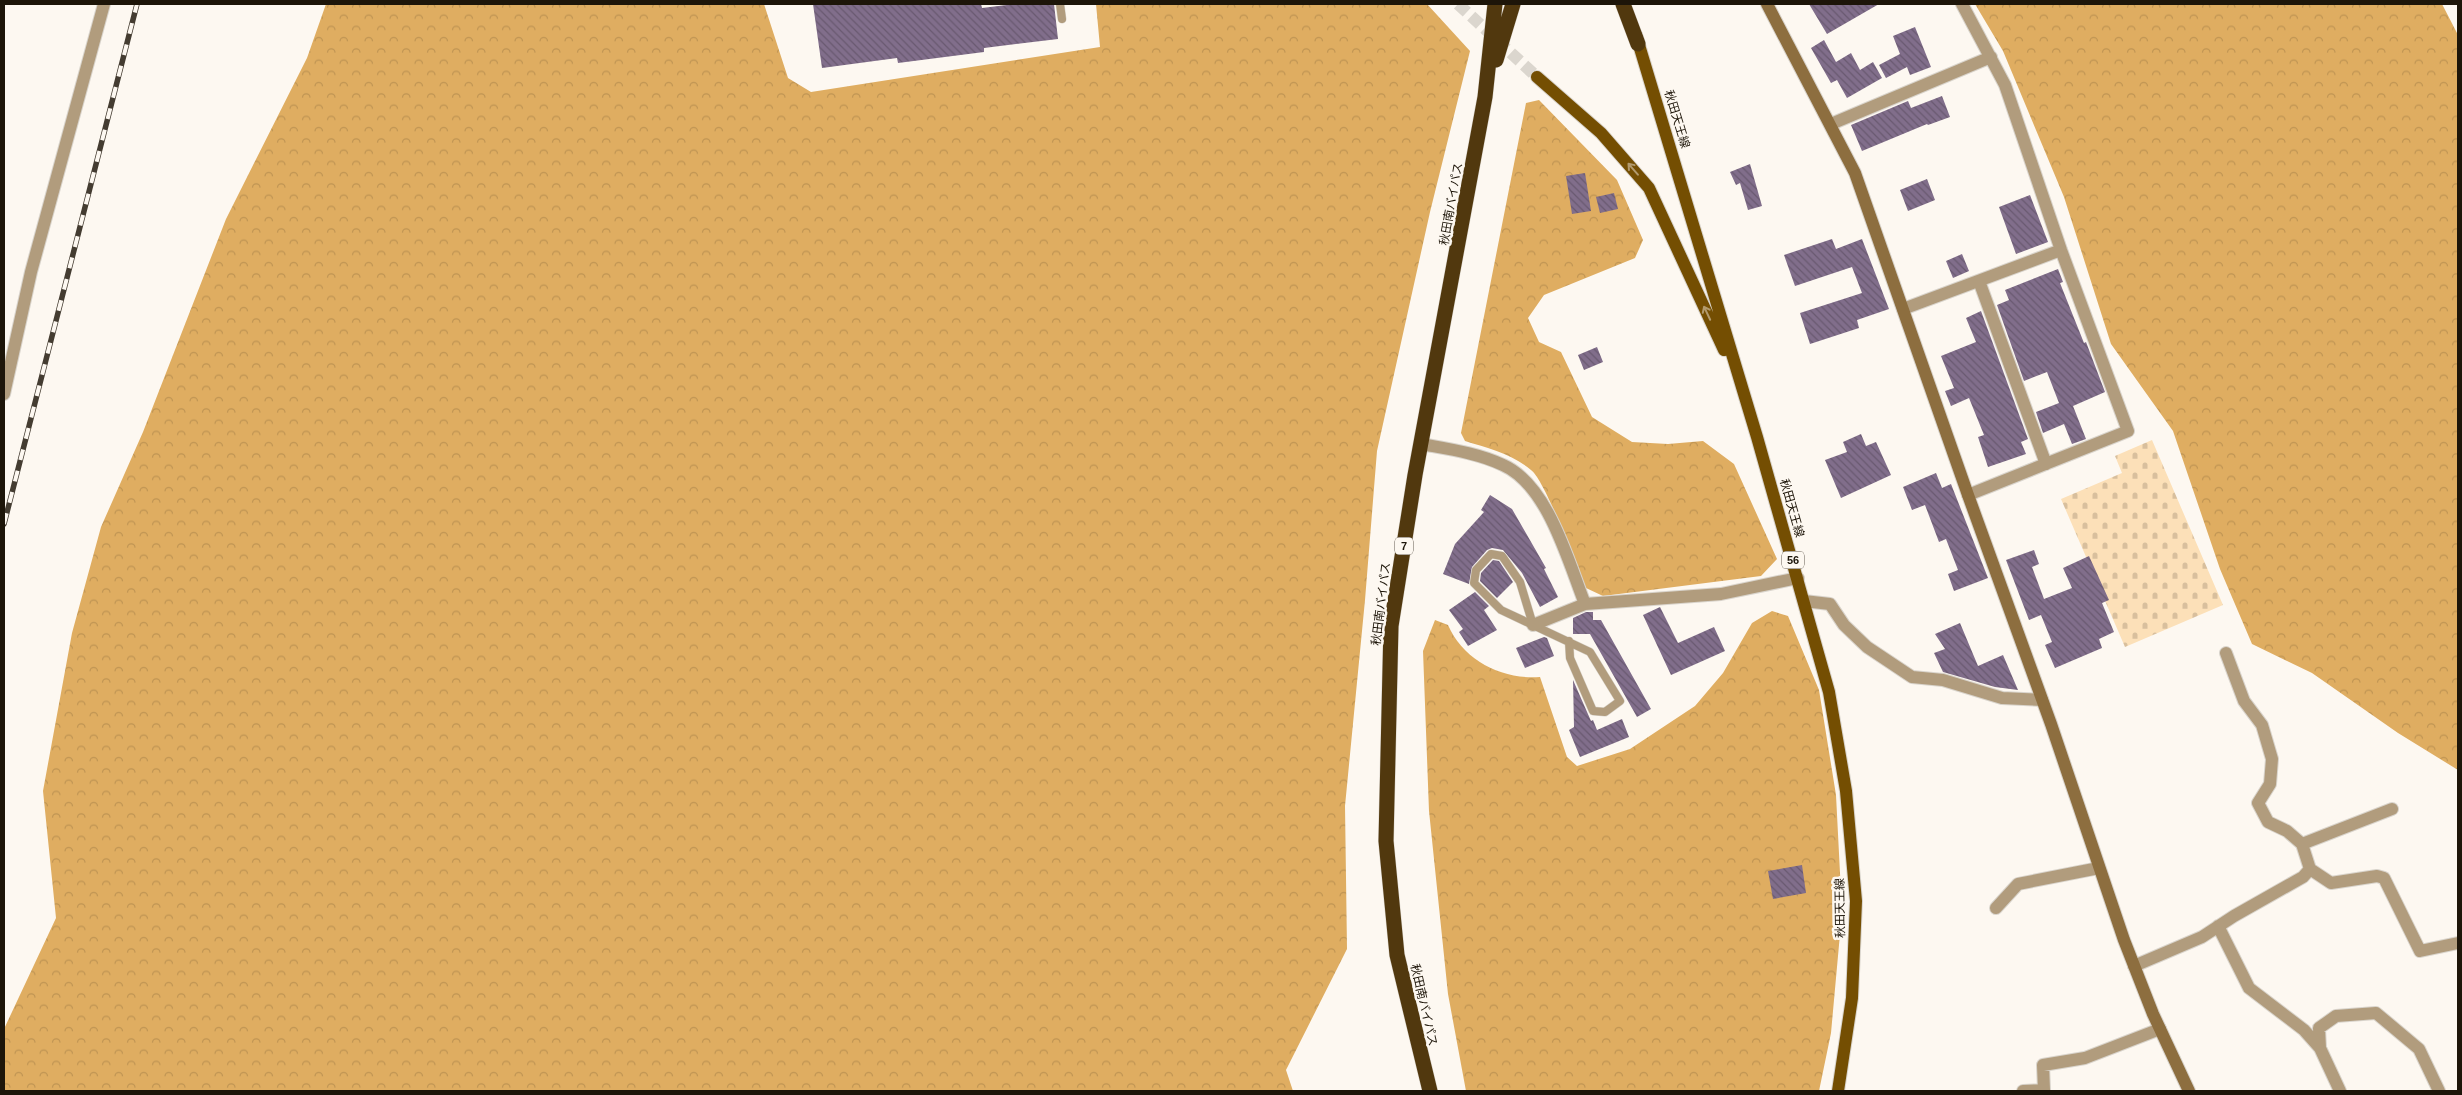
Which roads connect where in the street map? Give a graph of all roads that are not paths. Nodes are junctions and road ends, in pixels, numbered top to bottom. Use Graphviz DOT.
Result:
graph roads {
  1 [pos="104,4"];
  2 [pos="1060,4"];
  3 [pos="1495,4"];
  4 [pos="1513,4"];
  5 [pos="1623,4"];
  6 [pos="1629,4"];
  7 [pos="1767,4"];
  8 [pos="1962,4"];
  9 [pos="1062,19"];
  10 [pos="1638,44"];
  11 [pos="1991,57"];
  12 [pos="1538,77"];
  13 [pos="1485,96"];
  14 [pos="1831,124"];
  15 [pos="2061,250"];
  16 [pos="1979,281"];
  17 [pos="1903,310"];
  18 [pos="1742,389"];
  19 [pos="4,394"];
  20 [pos="1421,444"];
  21 [pos="2046,464"];
  22 [pos="1968,495"];
  23 [pos="1798,578"];
  24 [pos="1804,601"];
  25 [pos="1585,604"];
  26 [pos="1533,625"];
  27 [pos="1569,641"];
  28 [pos="2226,653"];
  29 [pos="2042,700"];
  30 [pos="2392,809"];
  31 [pos="2302,844"];
  32 [pos="2099,868"];
  33 [pos="2310,869"];
  34 [pos="1996,908"];
  35 [pos="2218,926"];
  36 [pos="2458,943"];
  37 [pos="2134,966"];
  38 [pos="2160,1029"];
  39 [pos="2320,1048"];
  40 [pos="1430,1091"];
  41 [pos="1838,1091"];
  42 [pos="2023,1091"];
  43 [pos="2188,1091"];
  44 [pos="2340,1091"];
  45 [pos="2439,1091"];
  1 -- 19 [label="street"];
  2 -- 9 [label="lane"];
  3 -- 13 [label="highway, 秋田南バイパス / 7"];
  4 -- 13 [label="highway"];
  5 -- 10 [label="highway"];
  6 -- 10 [label="main road, 秋田天王線 / 56"];
  7 -- 14 [label="street"];
  8 -- 11 [label="street"];
  10 -- 18 [label="main road, 秋田天王線 / 56"];
  11 -- 14 [label="street"];
  11 -- 15 [label="street"];
  18 -- 12 [label="main road, one-way"];
  13 -- 20 [label="highway, 秋田南バイパス / 7"];
  14 -- 17 [label="street"];
  15 -- 16 [label="street"];
  15 -- 21 [label="street"];
  16 -- 17 [label="street"];
  16 -- 21 [label="street"];
  17 -- 22 [label="street"];
  18 -- 23 [label="main road, 秋田天王線 / 56"];
  20 -- 25 [label="street"];
  20 -- 40 [label="highway, 秋田南バイパス / 7"];
  21 -- 22 [label="street"];
  22 -- 29 [label="street"];
  23 -- 24 [label="main road, 秋田天王線 / 56"];
  23 -- 25 [label="street"];
  24 -- 29 [label="street"];
  24 -- 41 [label="main road, 秋田天王線 / 56"];
  25 -- 26 [label="street"];
  26 -- 26 [label="lane"];
  26 -- 27 [label="lane"];
  27 -- 27 [label="lane"];
  28 -- 31 [label="street"];
  29 -- 32 [label="street"];
  30 -- 31 [label="street"];
  31 -- 33 [label="street"];
  32 -- 34 [label="street"];
  32 -- 37 [label="street"];
  33 -- 35 [label="street"];
  33 -- 36 [label="street"];
  35 -- 37 [label="street"];
  35 -- 39 [label="street"];
  37 -- 38 [label="street"];
  38 -- 42 [label="street"];
  38 -- 43 [label="street"];
  39 -- 44 [label="street"];
  39 -- 45 [label="street"];
}
